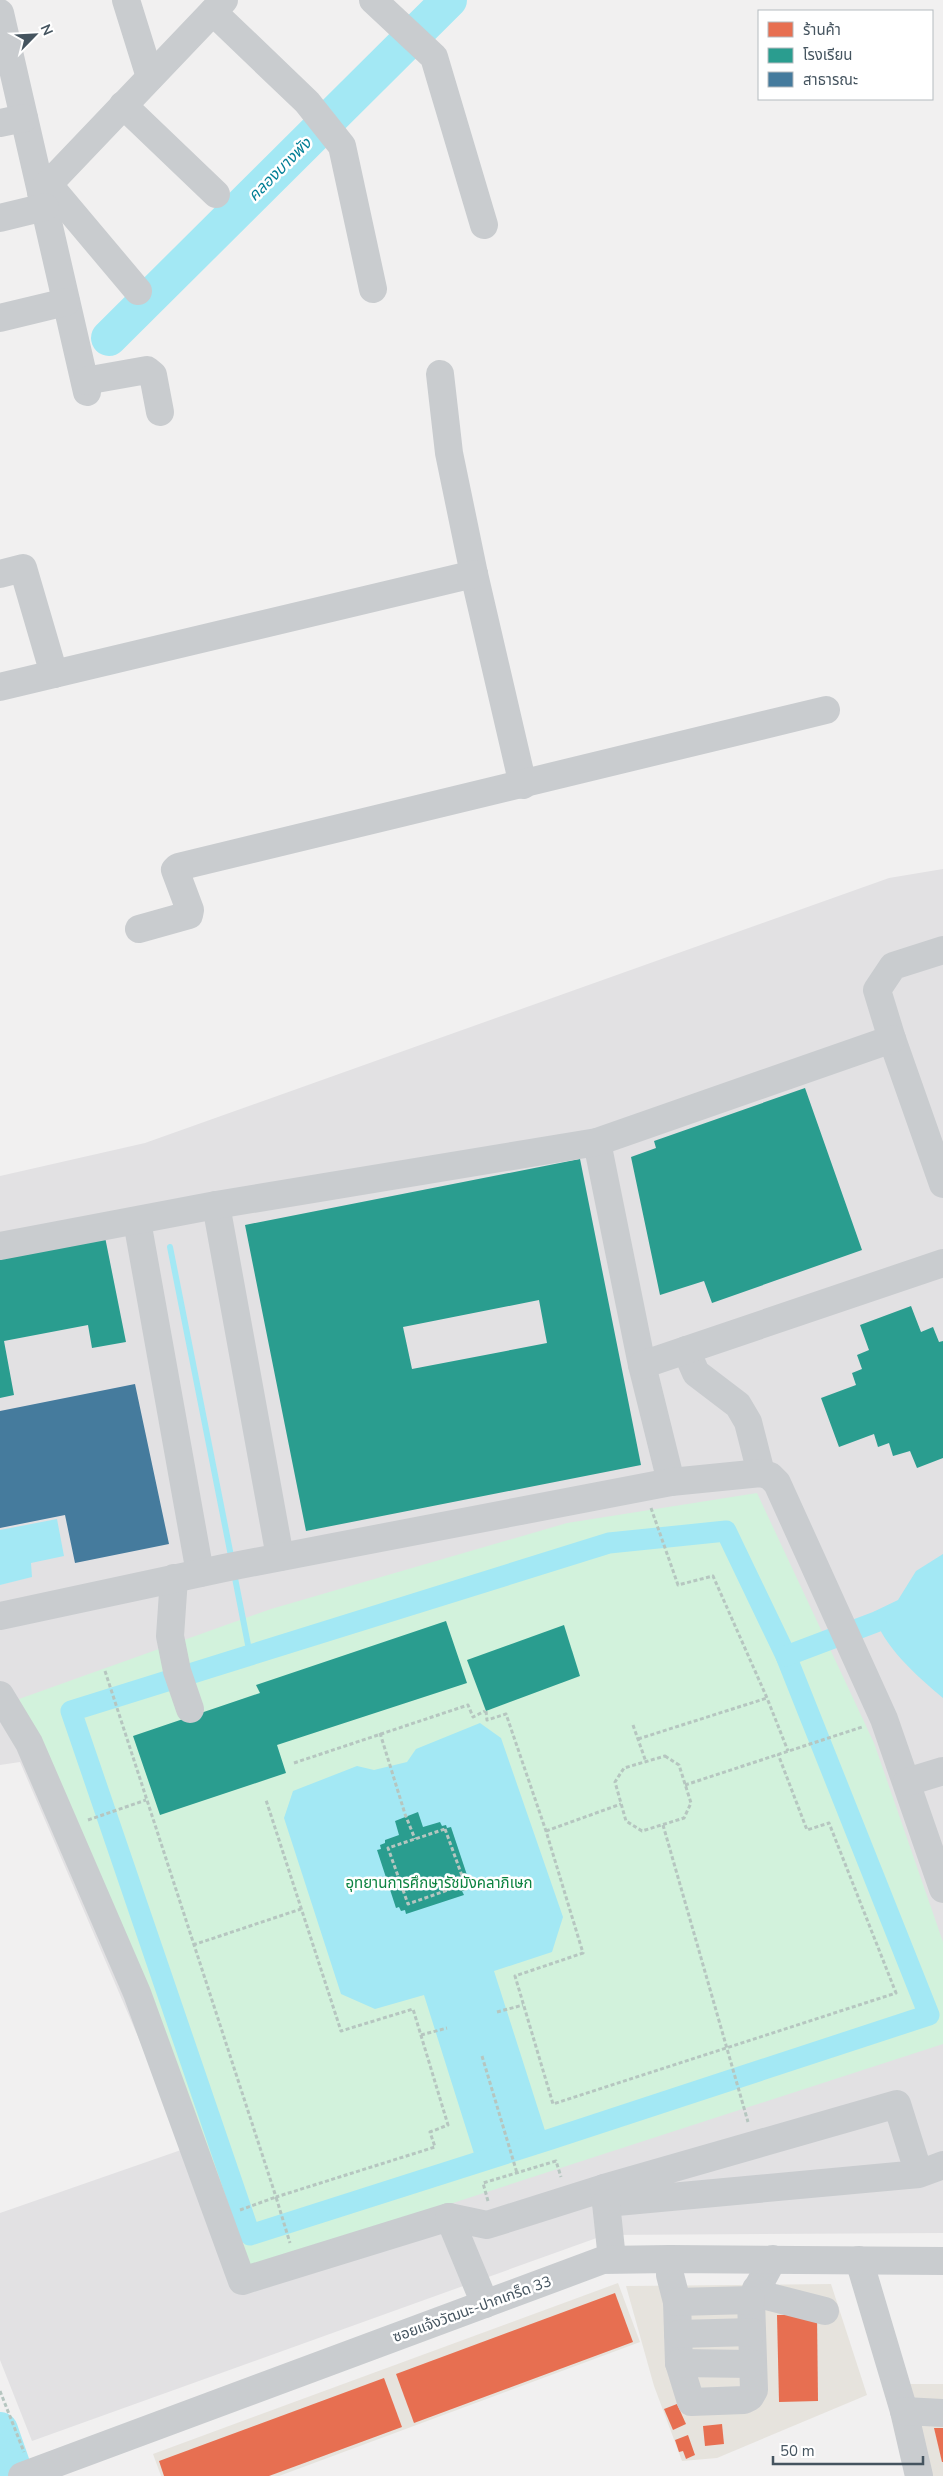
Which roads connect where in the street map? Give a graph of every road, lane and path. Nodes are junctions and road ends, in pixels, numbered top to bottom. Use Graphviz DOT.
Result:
graph roads {
  1 [pos="126,0"];
  2 [pos="373,0"];
  3 [pos="218,6"];
  4 [pos="0,13"];
  5 [pos="150,77"];
  6 [pos="123,106"];
  7 [pos="12,120"];
  8 [pos="216,194"];
  9 [pos="45,195"];
  10 [pos="0,218"];
  11 [pos="484,225"];
  12 [pos="373,289"];
  13 [pos="138,291"];
  14 [pos="66,302"];
  15 [pos="0,318"];
  16 [pos="440,374"];
  17 [pos="160,412"];
  18 [pos="0,574"];
  19 [pos="474,574"];
  20 [pos="54,674"];
  21 [pos="0,687"];
  22 [pos="826,710"];
  23 [pos="523,785"];
  24 [pos="139,929"];
  25 [pos="943,950"];
  26 [pos="892,1039"];
  27 [pos="596,1142"];
  28 [pos="943,1184"];
  29 [pos="216,1206"];
  30 [pos="137,1221"];
  31 [pos="0,1246"];
  32 [pos="943,1263"];
  33 [pos="686,1350"];
  34 [pos="642,1364"];
  35 [pos="760,1473"];
  36 [pos="671,1482"];
  37 [pos="655,1521"];
  38 [pos="280,1557"];
  39 [pos="223,1568"];
  40 [pos="174,1578"];
  41 [pos="0,1616"];
  42 [pos="105,1671"];
  43 [pos="184,1690"];
  44 [pos="0,1695"];
  45 [pos="767,1698"];
  46 [pos="884,1719"];
  47 [pos="633,1725"];
  48 [pos="380,1733"];
  49 [pos="638,1739"];
  50 [pos="788,1751"];
  51 [pos="778,1754"];
  52 [pos="646,1762"];
  53 [pos="294,1763"];
  54 [pos="943,1771"];
  55 [pos="907,1782"];
  56 [pos="685,1785"];
  57 [pos="146,1800"];
  58 [pos="266,1800"];
  59 [pos="621,1804"];
  60 [pos="92,1818"];
  61 [pos="663,1825"];
  62 [pos="546,1831"];
  63 [pos="415,1839"];
  64 [pos="943,1889"];
  65 [pos="301,1909"];
  66 [pos="193,1945"];
  67 [pos="524,2005"];
  68 [pos="498,2012"];
  69 [pos="446,2028"];
  70 [pos="421,2035"];
  71 [pos="726,2048"];
  72 [pos="482,2056"];
  73 [pos="741,2099"];
  74 [pos="556,2161"];
  75 [pos="931,2170"];
  76 [pos="517,2173"];
  77 [pos="483,2183"];
  78 [pos="605,2195"];
  79 [pos="276,2197"];
  80 [pos="257,2204"];
  81 [pos="449,2217"];
  82 [pos="291,2246"];
  83 [pos="612,2258"];
  84 [pos="670,2259"];
  85 [pos="773,2259"];
  86 [pos="859,2260"];
  87 [pos="943,2261"];
  88 [pos="754,2295"];
  89 [pos="677,2302"];
  90 [pos="485,2304"];
  91 [pos="825,2311"];
  92 [pos="752,2332"];
  93 [pos="678,2334"];
  94 [pos="679,2363"];
  95 [pos="752,2364"];
  96 [pos="0,2391"];
  97 [pos="904,2411"];
  98 [pos="943,2413"];
  99 [pos="29,2474"];
  100 [pos="919,2476"];
  1 -- 5 [label="street"];
  2 -- 11 [label="street"];
  3 -- 5 [label="street"];
  3 -- 12 [label="street"];
  4 -- 7 [label="street"];
  5 -- 6 [label="street"];
  6 -- 8 [label="street"];
  6 -- 9 [label="street"];
  7 -- 9 [label="street"];
  9 -- 10 [label="street"];
  9 -- 13 [label="street"];
  9 -- 14 [label="street"];
  14 -- 15 [label="street"];
  14 -- 17 [label="street"];
  16 -- 19 [label="street"];
  18 -- 20 [label="street"];
  19 -- 20 [label="street"];
  19 -- 23 [label="street"];
  20 -- 21 [label="street"];
  22 -- 23 [label="street"];
  23 -- 24 [label="street"];
  25 -- 26 [label="street"];
  26 -- 27 [label="street"];
  26 -- 28 [label="street"];
  27 -- 29 [label="street"];
  27 -- 34 [label="street"];
  29 -- 30 [label="street"];
  29 -- 38 [label="street"];
  30 -- 31 [label="street"];
  30 -- 39 [label="street"];
  32 -- 33 [label="street"];
  33 -- 34 [label="street"];
  33 -- 35 [label="street"];
  34 -- 36 [label="street"];
  35 -- 36 [label="street"];
  35 -- 46 [label="street"];
  36 -- 38 [label="street"];
  37 -- 45 [label="path"];
  38 -- 39 [label="street"];
  39 -- 40 [label="street"];
  40 -- 41 [label="street"];
  40 -- 43 [label="street"];
  42 -- 57 [label="path"];
  44 -- 81 [label="street"];
  45 -- 49 [label="path"];
  45 -- 50 [label="path"];
  46 -- 50 [label="path"];
  46 -- 55 [label="street"];
  47 -- 49 [label="path"];
  48 -- 53 [label="path"];
  48 -- 62 [label="path"];
  48 -- 63 [label="path"];
  49 -- 52 [label="path"];
  50 -- 51 [label="path"];
  51 -- 56 [label="path"];
  51 -- 71 [label="path"];
  52 -- 56 [label="path"];
  52 -- 59 [label="path"];
  54 -- 55 [label="street"];
  55 -- 64 [label="street"];
  56 -- 61 [label="path"];
  57 -- 60 [label="path"];
  57 -- 66 [label="path"];
  58 -- 65 [label="path"];
  59 -- 61 [label="path"];
  59 -- 62 [label="path"];
  61 -- 71 [label="path"];
  62 -- 67 [label="path"];
  63 -- 63 [label="path"];
  65 -- 66 [label="path"];
  65 -- 70 [label="path"];
  66 -- 79 [label="path"];
  67 -- 68 [label="path"];
  67 -- 71 [label="path"];
  69 -- 70 [label="path"];
  70 -- 79 [label="path"];
  71 -- 73 [label="path"];
  72 -- 76 [label="path"];
  74 -- 76 [label="path"];
  75 -- 78 [label="street"];
  75 -- 78 [label="street"];
  76 -- 77 [label="path"];
  78 -- 81 [label="street"];
  78 -- 83 [label="street"];
  79 -- 80 [label="path"];
  79 -- 82 [label="path"];
  81 -- 90 [label="street"];
  83 -- 84 [label="street, ซอยแจ้งวัฒนะ-ปากเกร็ด 33"];
  83 -- 90 [label="street, ซอยแจ้งวัฒนะ-ปากเกร็ด 33"];
  84 -- 85 [label="street, ซอยแจ้งวัฒนะ-ปากเกร็ด 33"];
  84 -- 89 [label="street"];
  85 -- 86 [label="street, ซอยแจ้งวัฒนะ-ปากเกร็ด 33"];
  85 -- 88 [label="street"];
  86 -- 87 [label="street, ซอยแจ้งวัฒนะ-ปากเกร็ด 33"];
  86 -- 97 [label="street"];
  88 -- 89 [label="street"];
  88 -- 91 [label="street"];
  88 -- 92 [label="street"];
  89 -- 93 [label="street"];
  90 -- 99 [label="street, ซอยแจ้งวัฒนะ-ปากเกร็ด 33"];
  92 -- 93 [label="street"];
  92 -- 95 [label="street"];
  93 -- 94 [label="street"];
  94 -- 95 [label="street"];
  94 -- 95 [label="street"];
  96 -- 99 [label="path"];
  97 -- 98 [label="street"];
  97 -- 100 [label="street"];
}
